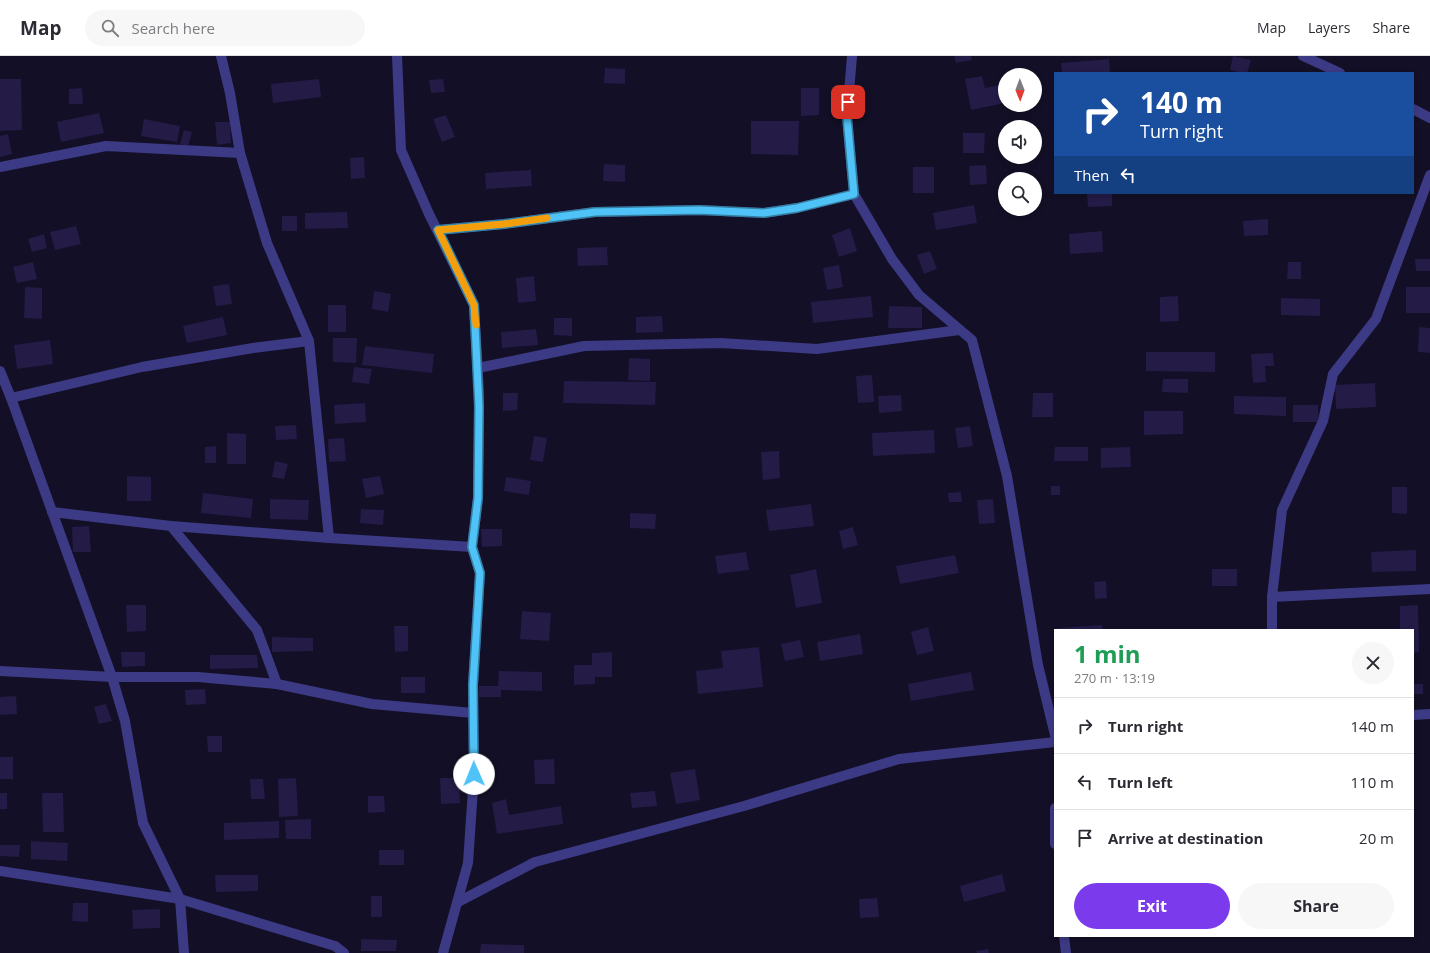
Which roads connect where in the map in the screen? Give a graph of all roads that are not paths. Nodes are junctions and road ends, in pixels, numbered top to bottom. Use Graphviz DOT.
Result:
graph roads {
  1 [pos="221,56"];
  2 [pos="397,56"];
  3 [pos="852,56"];
  4 [pos="1303,56"];
  5 [pos="1338,72"];
  6 [pos="1414,110"];
  7 [pos="1430,118"];
  8 [pos="240,153"];
  9 [pos="0,167"];
  10 [pos="1430,175"];
  11 [pos="854,194"];
  12 [pos="438,230"];
  13 [pos="959,330"];
  14 [pos="309,341"];
  15 [pos="478,368"];
  16 [pos="0,371"];
  17 [pos="11,398"];
  18 [pos="52,512"];
  19 [pos="171,526"];
  20 [pos="329,538"];
  21 [pos="472,547"];
  22 [pos="1430,589"];
  23 [pos="1272,597"];
  24 [pos="1272,629"];
  25 [pos="0,671"];
  26 [pos="112,677"];
  27 [pos="277,684"];
  28 [pos="473,713"];
  29 [pos="1430,714"];
  30 [pos="1414,715"];
  31 [pos="1054,731"];
  32 [pos="1054,742"];
  33 [pos="0,871"];
  34 [pos="180,899"];
  35 [pos="458,902"];
  36 [pos="1064,937"];
  37 [pos="184,953"];
  38 [pos="344,953"];
  39 [pos="444,953"];
  40 [pos="1066,953"];
  1 -- 8 [label="street"];
  2 -- 12 [label="street"];
  3 -- 11 [label="street"];
  4 -- 5 [label="street"];
  6 -- 7 [label="street"];
  8 -- 9 [label="street"];
  8 -- 14 [label="street"];
  10 -- 23 [label="street"];
  11 -- 12 [label="street"];
  11 -- 13 [label="street"];
  12 -- 15 [label="street"];
  13 -- 15 [label="street"];
  13 -- 31 [label="street"];
  14 -- 17 [label="street"];
  14 -- 20 [label="street"];
  15 -- 21 [label="street"];
  16 -- 17 [label="street"];
  17 -- 18 [label="street"];
  18 -- 19 [label="street"];
  18 -- 26 [label="street"];
  19 -- 20 [label="street"];
  19 -- 27 [label="street"];
  20 -- 21 [label="street"];
  21 -- 28 [label="street"];
  22 -- 23 [label="street"];
  23 -- 24 [label="street"];
  25 -- 26 [label="street"];
  26 -- 27 [label="street"];
  26 -- 34 [label="street"];
  27 -- 28 [label="street"];
  28 -- 35 [label="street"];
  29 -- 30 [label="street"];
  32 -- 35 [label="street"];
  33 -- 34 [label="street"];
  34 -- 37 [label="street"];
  34 -- 38 [label="street"];
  35 -- 39 [label="street"];
  36 -- 40 [label="street"];
}
